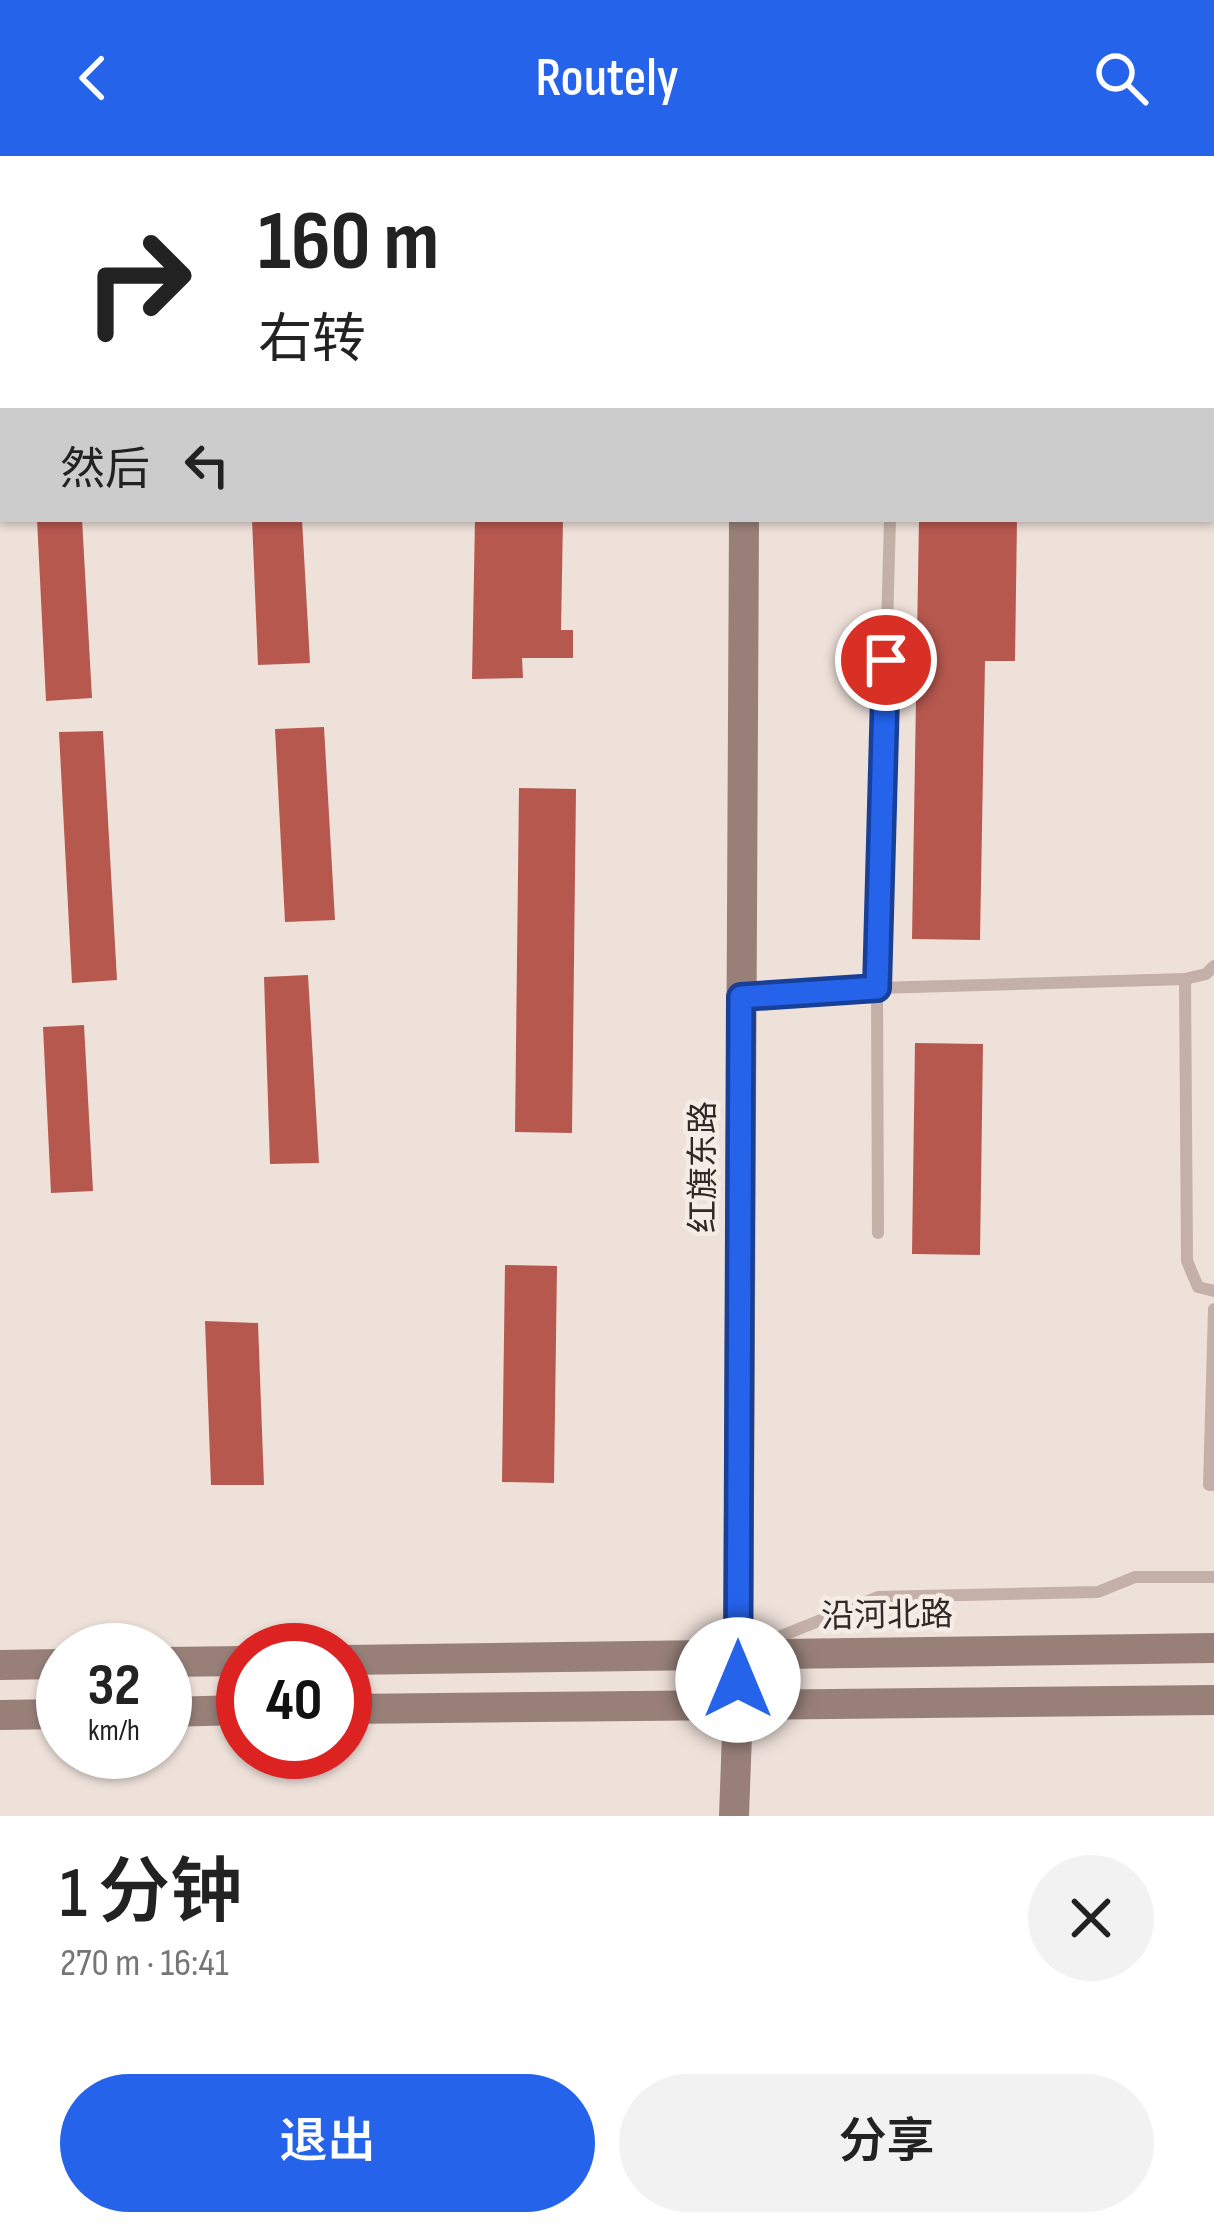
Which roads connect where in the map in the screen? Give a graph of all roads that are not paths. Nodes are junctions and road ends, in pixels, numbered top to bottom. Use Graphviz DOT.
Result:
graph roads {
  1 [pos="744,522"];
  2 [pos="890,522"];
  3 [pos="1214,966"];
  4 [pos="1185,979"];
  5 [pos="877,988"];
  6 [pos="741,997"];
  7 [pos="878,1233"];
  8 [pos="1214,1291"];
  9 [pos="1214,1310"];
  10 [pos="1214,1485"];
  11 [pos="1214,1577"];
  12 [pos="1214,1648"];
  13 [pos="737,1654"];
  14 [pos="372,1660"];
  15 [pos="36,1664"];
  16 [pos="0,1665"];
  17 [pos="1214,1700"];
  18 [pos="738,1706"];
  19 [pos="372,1709"];
  20 [pos="36,1714"];
  21 [pos="0,1715"];
  22 [pos="734,1816"];
  1 -- 6 [label="main road, 红旗东路"];
  2 -- 5 [label="lane"];
  3 -- 4 [label="lane"];
  4 -- 5 [label="lane"];
  4 -- 8 [label="lane"];
  5 -- 6 [label="lane"];
  5 -- 7 [label="lane"];
  6 -- 13 [label="main road, 红旗东路"];
  9 -- 10 [label="lane"];
  11 -- 13 [label="lane"];
  12 -- 13 [label="main road, 沿河北路"];
  13 -- 14 [label="main road, 沿河北路"];
  13 -- 18 [label="main road, 红旗东路"];
  15 -- 16 [label="main road"];
  17 -- 18 [label="main road"];
  18 -- 19 [label="main road"];
  18 -- 22 [label="main road, 红旗东路"];
  20 -- 21 [label="main road"];
}
